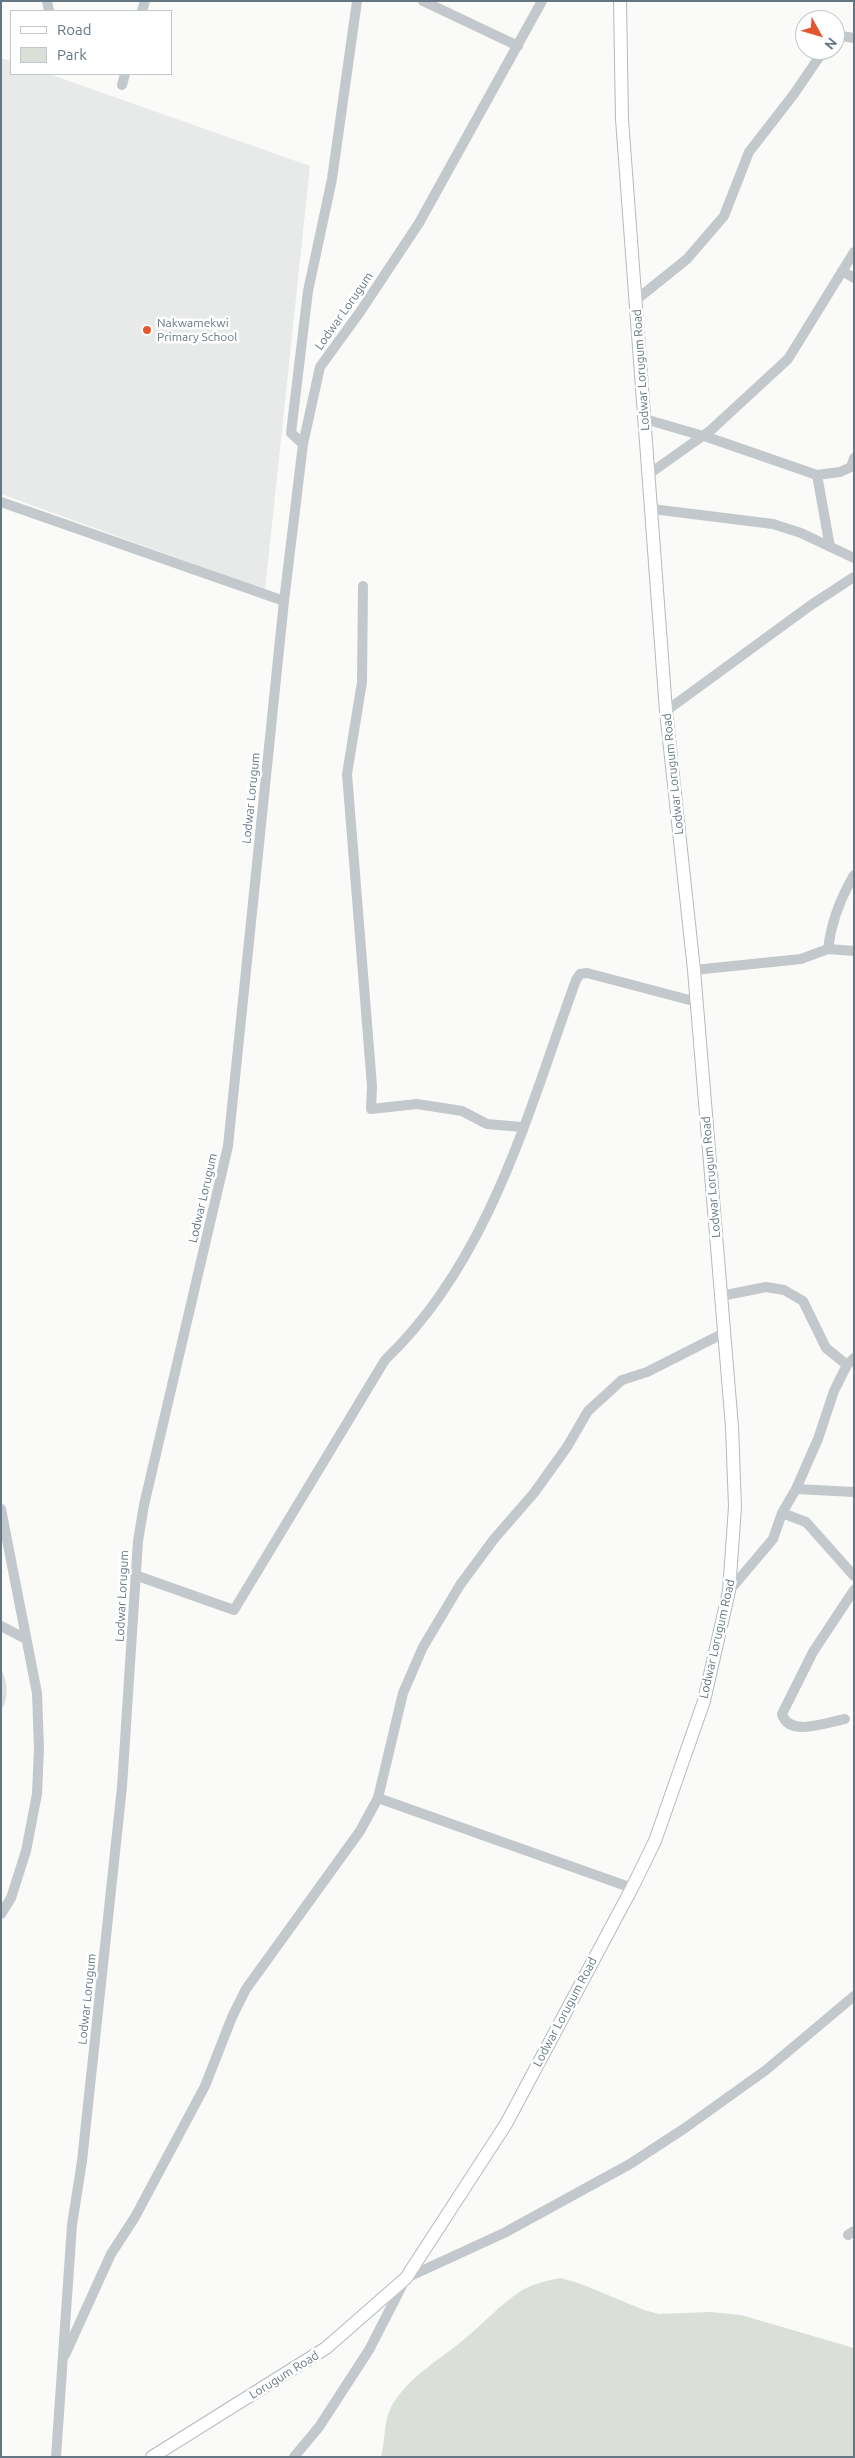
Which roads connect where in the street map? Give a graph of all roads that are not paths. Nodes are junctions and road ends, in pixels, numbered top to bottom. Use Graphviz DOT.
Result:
graph roads {
  1 [pos="357,1"];
  2 [pos="423,1"];
  3 [pos="542,1"];
  4 [pos="620,1"];
  5 [pos="518,46"];
  6 [pos="817,60"];
  7 [pos="124,75"];
  8 [pos="122,85"];
  9 [pos="854,252"];
  10 [pos="842,271"];
  11 [pos="854,278"];
  12 [pos="636,300"];
  13 [pos="645,419"];
  14 [pos="703,436"];
  15 [pos="303,444"];
  16 [pos="854,458"];
  17 [pos="649,474"];
  18 [pos="817,474"];
  19 [pos="1,502"];
  20 [pos="652,509"];
  21 [pos="830,547"];
  22 [pos="854,558"];
  23 [pos="854,577"];
  24 [pos="363,586"];
  25 [pos="284,601"];
  26 [pos="666,711"];
  27 [pos="854,875"];
  28 [pos="828,949"];
  29 [pos="854,951"];
  30 [pos="694,970"];
  31 [pos="697,1002"];
  32 [pos="522,1127"];
  33 [pos="721,1296"];
  34 [pos="724,1333"];
  35 [pos="850,1361"];
  36 [pos="796,1489"];
  37 [pos="854,1492"];
  38 [pos="1,1509"];
  39 [pos="782,1513"];
  40 [pos="135,1575"];
  41 [pos="854,1576"];
  42 [pos="854,1590"];
  43 [pos="729,1591"];
  44 [pos="1,1626"];
  45 [pos="26,1639"];
  46 [pos="845,1719"];
  47 [pos="378,1798"];
  48 [pos="632,1888"];
  49 [pos="1,1914"];
  50 [pos="854,1996"];
  51 [pos="406,2278"];
  52 [pos="62,2361"];
  53 [pos="56,2457"];
  54 [pos="152,2457"];
  55 [pos="294,2457"];
  1 -- 15 [label="street"];
  2 -- 5 [label="street"];
  3 -- 5 [label="street, Lodwar Lorugum"];
  4 -- 12 [label="main road, Lodwar Lorugum Road"];
  5 -- 15 [label="street, Lodwar Lorugum"];
  6 -- 12 [label="street"];
  7 -- 8 [label="street"];
  9 -- 10 [label="street"];
  10 -- 11 [label="street"];
  10 -- 14 [label="street"];
  12 -- 13 [label="main road, Lodwar Lorugum Road"];
  13 -- 14 [label="street"];
  13 -- 17 [label="main road, Lodwar Lorugum Road"];
  14 -- 17 [label="street"];
  14 -- 18 [label="street"];
  15 -- 25 [label="street, Lodwar Lorugum"];
  16 -- 18 [label="street"];
  17 -- 20 [label="main road, Lodwar Lorugum Road"];
  18 -- 21 [label="street"];
  19 -- 25 [label="street"];
  20 -- 21 [label="street"];
  20 -- 26 [label="main road, Lodwar Lorugum Road"];
  21 -- 22 [label="street"];
  23 -- 26 [label="street"];
  24 -- 32 [label="street"];
  25 -- 40 [label="street, Lodwar Lorugum"];
  26 -- 30 [label="main road, Lodwar Lorugum Road"];
  27 -- 28 [label="street"];
  28 -- 29 [label="street"];
  28 -- 30 [label="street"];
  30 -- 31 [label="main road, Lodwar Lorugum Road"];
  31 -- 32 [label="street"];
  31 -- 33 [label="main road, Lodwar Lorugum Road"];
  32 -- 40 [label="street"];
  33 -- 34 [label="main road, Lodwar Lorugum Road"];
  33 -- 35 [label="street"];
  34 -- 43 [label="main road, Lodwar Lorugum Road"];
  34 -- 47 [label="street"];
  35 -- 36 [label="street"];
  36 -- 37 [label="street"];
  36 -- 39 [label="street"];
  38 -- 45 [label="street"];
  39 -- 41 [label="street"];
  39 -- 43 [label="street"];
  40 -- 52 [label="street, Lodwar Lorugum"];
  42 -- 46 [label="street"];
  43 -- 48 [label="main road, Lodwar Lorugum Road"];
  44 -- 45 [label="street"];
  45 -- 49 [label="street"];
  47 -- 48 [label="street"];
  47 -- 52 [label="street"];
  48 -- 51 [label="main road, Lodwar Lorugum Road"];
  50 -- 51 [label="street"];
  51 -- 54 [label="main road, Lorugum Road"];
  51 -- 55 [label="street"];
  52 -- 53 [label="street, Lodwar Lorugum"];
}
